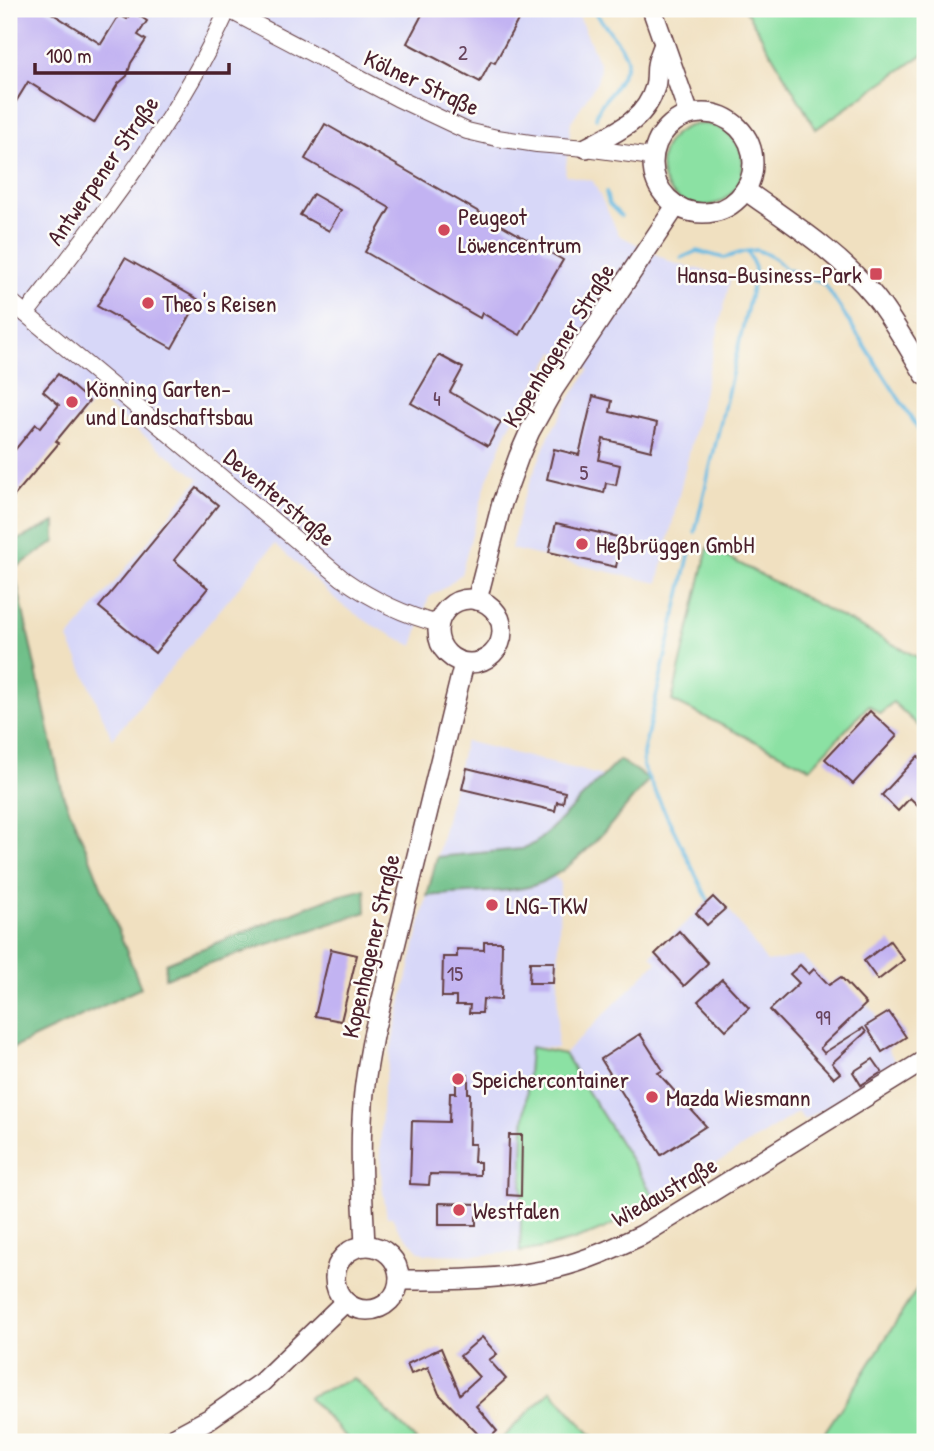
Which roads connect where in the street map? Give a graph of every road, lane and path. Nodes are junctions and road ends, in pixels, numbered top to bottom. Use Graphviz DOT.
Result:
graph roads {
  1 [pos="227,9"];
  2 [pos="652,9"];
  3 [pos="664,44"];
  4 [pos="690,114"];
  5 [pos="586,148"];
  6 [pos="653,157"];
  7 [pos="745,190"];
  8 [pos="676,206"];
  9 [pos="9,300"];
  10 [pos="26,314"];
  11 [pos="925,375"];
  12 [pos="477,600"];
  13 [pos="439,624"];
  14 [pos="464,663"];
  15 [pos="925,1060"];
  16 [pos="365,1246"];
  17 [pos="399,1280"];
  18 [pos="345,1302"];
  19 [pos="166,1442"];
  1 -- 5 [label="street, Kölner Straße"];
  1 -- 10 [label="street, Antwerpener Straße"];
  2 -- 3 [label="main road"];
  3 -- 4 [label="main road"];
  3 -- 5 [label="main road"];
  4 -- 6 [label="main road"];
  4 -- 7 [label="main road"];
  5 -- 6 [label="street, Kölner Straße"];
  6 -- 8 [label="main road"];
  7 -- 8 [label="main road"];
  7 -- 11 [label="main road"];
  8 -- 12 [label="main road, Kopenhagener Straße"];
  9 -- 10 [label="street, Deventerstraße"];
  10 -- 13 [label="street, Deventerstraße"];
  12 -- 13 [label="main road"];
  12 -- 14 [label="main road"];
  13 -- 14 [label="main road"];
  14 -- 16 [label="main road, Kopenhagener Straße"];
  15 -- 17 [label="main road, Wiedaustraße"];
  16 -- 17 [label="main road"];
  16 -- 18 [label="main road"];
  17 -- 18 [label="main road"];
  18 -- 19 [label="main road"];
}
